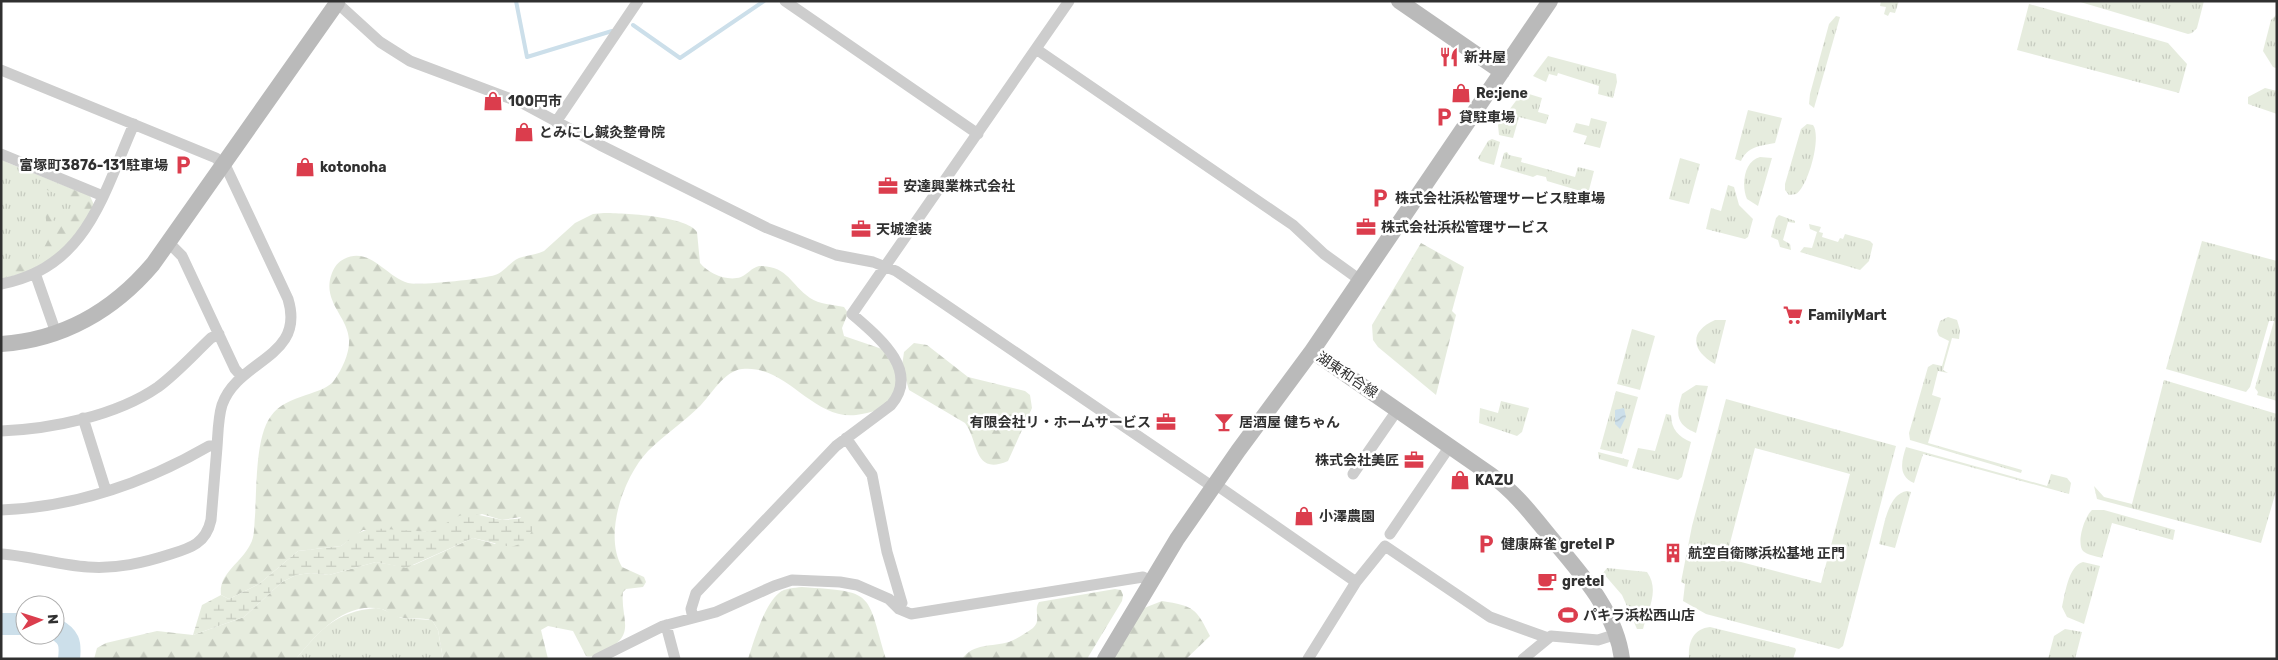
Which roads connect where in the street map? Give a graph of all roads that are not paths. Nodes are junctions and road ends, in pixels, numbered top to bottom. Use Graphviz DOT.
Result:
graph roads {
  1 [pos="638,1"];
  2 [pos="784,1"];
  3 [pos="1069,1"];
  4 [pos="1400,1"];
  5 [pos="1550,1"];
  6 [pos="336,2"];
  7 [pos="1036,49"];
  8 [pos="1,70"];
  9 [pos="1502,72"];
  10 [pos="556,122"];
  11 [pos="134,124"];
  12 [pos="978,134"];
  13 [pos="1,154"];
  14 [pos="223,164"];
  15 [pos="103,196"];
  16 [pos="168,242"];
  17 [pos="886,266"];
  18 [pos="36,273"];
  19 [pos="1360,280"];
  20 [pos="1,284"];
  21 [pos="56,334"];
  22 [pos="219,334"];
  23 [pos="1,344"];
  24 [pos="1312,351"];
  25 [pos="242,377"];
  26 [pos="1398,409"];
  27 [pos="83,418"];
  28 [pos="1,431"];
  29 [pos="846,438"];
  30 [pos="217,446"];
  31 [pos="1450,446"];
  32 [pos="1353,474"];
  33 [pos="1214,485"];
  34 [pos="106,491"];
  35 [pos="1,510"];
  36 [pos="1390,534"];
  37 [pos="1,554"];
  38 [pos="1151,582"];
  39 [pos="1356,582"];
  40 [pos="897,608"];
  41 [pos="693,618"];
  42 [pos="666,625"];
  43 [pos="1617,634"];
  44 [pos="1548,638"];
  45 [pos="597,659"];
  46 [pos="675,659"];
  47 [pos="1105,659"];
  48 [pos="1308,659"];
  49 [pos="1523,659"];
  50 [pos="1622,659"];
  1 -- 10 [label="street"];
  2 -- 12 [label="street"];
  3 -- 7 [label="street"];
  4 -- 9 [label="street"];
  5 -- 9 [label="street, 湖東和合線"];
  6 -- 10 [label="street"];
  6 -- 14 [label="street"];
  7 -- 12 [label="street"];
  7 -- 19 [label="street"];
  8 -- 11 [label="street"];
  9 -- 19 [label="street, 湖東和合線"];
  10 -- 17 [label="street"];
  11 -- 14 [label="street"];
  11 -- 15 [label="street"];
  12 -- 17 [label="street"];
  13 -- 15 [label="street"];
  14 -- 16 [label="street"];
  14 -- 25 [label="street"];
  15 -- 18 [label="street"];
  16 -- 21 [label="street"];
  16 -- 22 [label="street"];
  17 -- 29 [label="street"];
  17 -- 33 [label="street"];
  18 -- 20 [label="street"];
  18 -- 21 [label="street"];
  19 -- 24 [label="street, 湖東和合線"];
  21 -- 23 [label="street"];
  22 -- 25 [label="street"];
  22 -- 27 [label="street"];
  24 -- 26 [label="street, 湖東和合線"];
  24 -- 33 [label="street"];
  25 -- 30 [label="street"];
  26 -- 31 [label="street, 湖東和合線"];
  26 -- 32 [label="street"];
  27 -- 28 [label="street"];
  27 -- 34 [label="street"];
  29 -- 40 [label="street"];
  29 -- 41 [label="street"];
  30 -- 34 [label="street"];
  30 -- 37 [label="street"];
  31 -- 36 [label="street"];
  31 -- 43 [label="street, 湖東和合線"];
  33 -- 38 [label="street"];
  33 -- 39 [label="street"];
  34 -- 35 [label="street"];
  38 -- 40 [label="street"];
  38 -- 47 [label="street"];
  39 -- 44 [label="street"];
  39 -- 48 [label="street"];
  40 -- 41 [label="street"];
  41 -- 42 [label="street"];
  42 -- 45 [label="street"];
  42 -- 46 [label="street"];
  43 -- 44 [label="street"];
  43 -- 50 [label="street, 湖東和合線"];
  44 -- 49 [label="street"];
}
